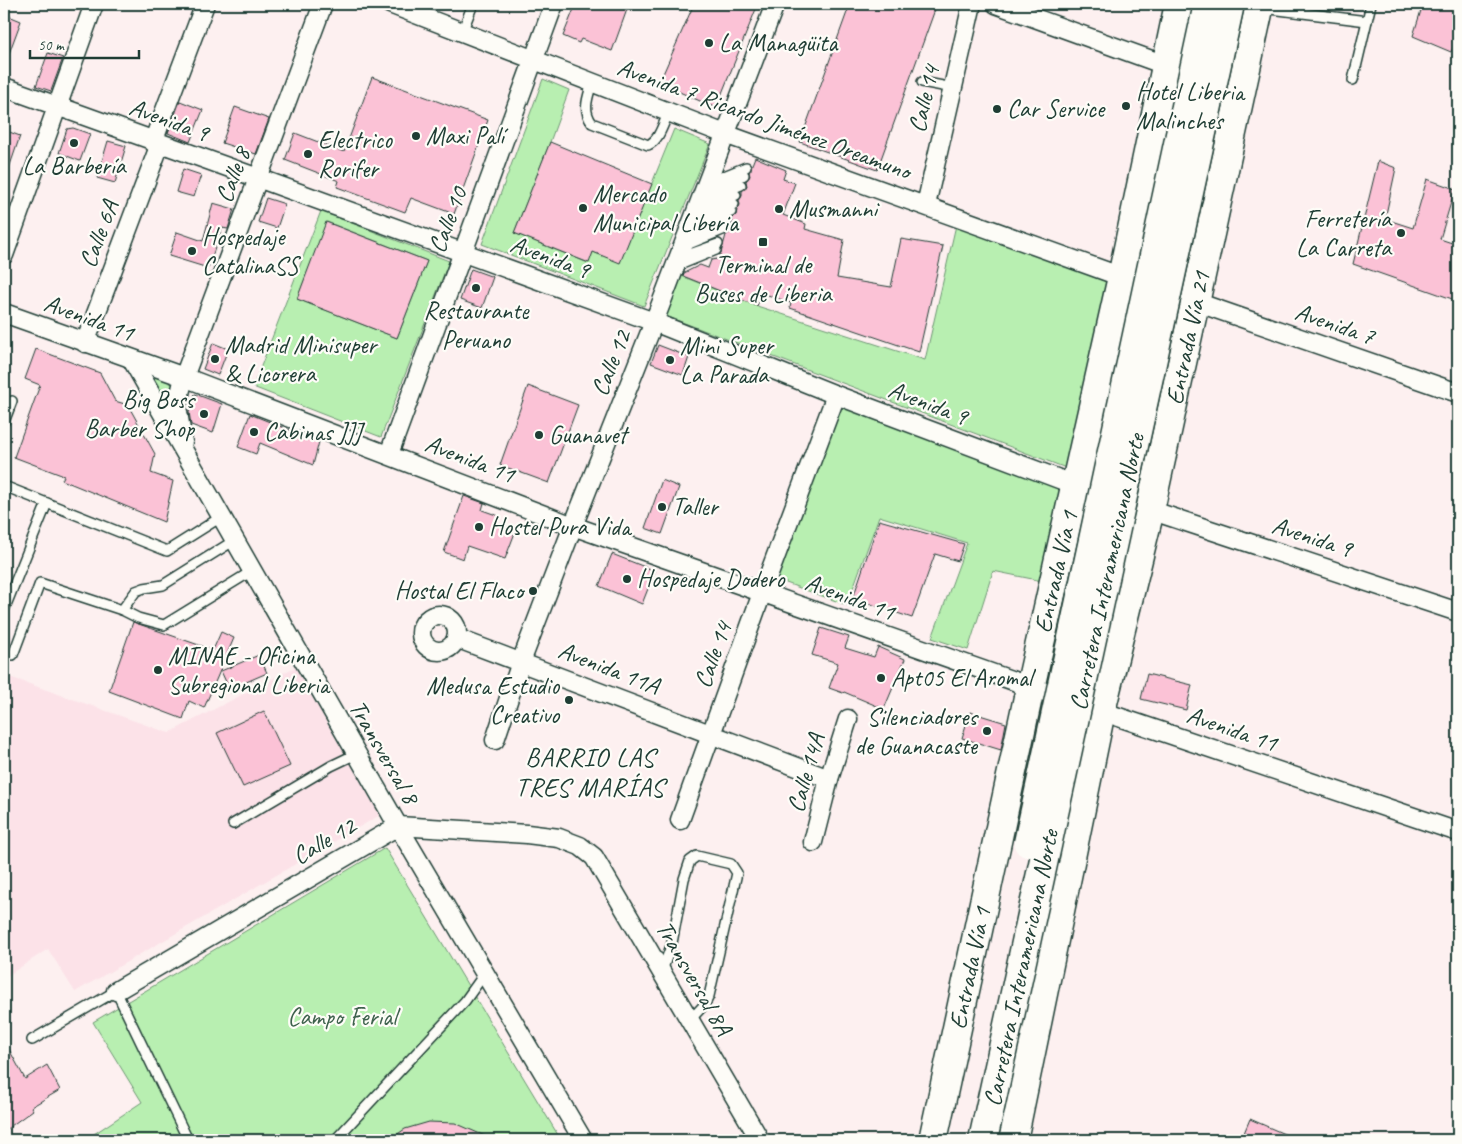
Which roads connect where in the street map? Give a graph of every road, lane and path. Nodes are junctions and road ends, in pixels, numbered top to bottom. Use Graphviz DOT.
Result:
graph roads {
  1 [pos="94,4"];
  2 [pos="205,4"];
  3 [pos="323,4"];
  4 [pos="390,4"];
  5 [pos="473,4"];
  6 [pos="554,4"];
  7 [pos="774,4"];
  8 [pos="972,4"];
  9 [pos="996,4"];
  10 [pos="1179,4"];
  11 [pos="1208,4"];
  12 [pos="1230,4"];
  13 [pos="1371,4"];
  14 [pos="1259,6"];
  15 [pos="1367,21"];
  16 [pos="462,32"];
  17 [pos="534,61"];
  18 [pos="1165,65"];
  19 [pos="1353,80"];
  20 [pos="922,82"];
  21 [pos="592,83"];
  22 [pos="4,87"];
  23 [pos="953,88"];
  24 [pos="56,106"];
  25 [pos="669,112"];
  26 [pos="725,134"];
  27 [pos="157,143"];
  28 [pos="745,171"];
  29 [pos="258,178"];
  30 [pos="741,185"];
  31 [pos="926,205"];
  32 [pos="726,224"];
  33 [pos="690,228"];
  34 [pos="462,252"];
  35 [pos="4,255"];
  36 [pos="1122,276"];
  37 [pos="1196,302"];
  38 [pos="4,314"];
  39 [pos="654,322"];
  40 [pos="84,343"];
  41 [pos="132,360"];
  42 [pos="184,377"];
  43 [pos="1458,393"];
  44 [pos="836,396"];
  45 [pos="12,401"];
  46 [pos="4,422"];
  47 [pos="184,451"];
  48 [pos="389,454"];
  49 [pos="1075,485"];
  50 [pos="4,486"];
  51 [pos="47,503"];
  52 [pos="1150,510"];
  53 [pos="221,517"];
  54 [pos="573,526"];
  55 [pos="235,540"];
  56 [pos="252,571"];
  57 [pos="762,593"];
  58 [pos="4,610"];
  59 [pos="122,610"];
  60 [pos="1458,612"];
  61 [pos="456,638"];
  62 [pos="13,655"];
  63 [pos="521,662"];
  64 [pos="1030,688"];
  65 [pos="1101,711"];
  66 [pos="848,719"];
  67 [pos="712,734"];
  68 [pos="495,740"];
  69 [pos="356,754"];
  70 [pos="828,779"];
  71 [pos="680,820"];
  72 [pos="233,824"];
  73 [pos="398,826"];
  74 [pos="1458,832"];
  75 [pos="813,842"];
  76 [pos="485,972"];
  77 [pos="662,972"];
  78 [pos="116,991"];
  79 [pos="690,1020"];
  80 [pos="32,1040"];
  81 [pos="188,1140"];
  82 [pos="335,1140"];
  83 [pos="584,1140"];
  84 [pos="760,1140"];
  85 [pos="933,1140"];
  86 [pos="964,1140"];
  87 [pos="983,1140"];
  88 [pos="1013,1140"];
  1 -- 24 [label="street"];
  2 -- 27 [label="street, Calle 6A"];
  3 -- 29 [label="street, Calle 8"];
  4 -- 16 [label="street, Avenida 7 Ricardo Jiménez Oreamuno"];
  5 -- 16 [label="lane"];
  6 -- 17 [label="street, Calle 10"];
  7 -- 26 [label="street, Calle 12"];
  8 -- 23 [label="street, Calle 14"];
  9 -- 18 [label="street"];
  10 -- 18 [label="main road, Entrada Vía 1"];
  11 -- 86 [label="main road, Carretera Interamericana Norte, bridge"];
  12 -- 87 [label="main road, Carretera Interamericana Norte, bridge"];
  13 -- 15 [label="lane"];
  14 -- 15 [label="lane"];
  14 -- 37 [label="main road, Entrada Vía 21"];
  15 -- 19 [label="lane"];
  16 -- 17 [label="street, Avenida 7 Ricardo Jiménez Oreamuno"];
  17 -- 21 [label="street, Avenida 7 Ricardo Jiménez Oreamuno"];
  17 -- 34 [label="street, Calle 10"];
  18 -- 36 [label="main road, Entrada Vía 1"];
  20 -- 23 [label="lane"];
  21 -- 25 [label="street, Avenida 7 Ricardo Jiménez Oreamuno"];
  21 -- 25 [label="lane"];
  22 -- 24 [label="street, Avenida 9"];
  23 -- 31 [label="street, Calle 14"];
  24 -- 27 [label="street, Avenida 9"];
  24 -- 35 [label="street"];
  25 -- 26 [label="street, Avenida 7 Ricardo Jiménez Oreamuno"];
  26 -- 31 [label="street, Avenida 7 Ricardo Jiménez Oreamuno"];
  26 -- 33 [label="street, Calle 12"];
  27 -- 29 [label="street, Avenida 9"];
  27 -- 40 [label="street, Calle 6A"];
  28 -- 33 [label="lane"];
  29 -- 34 [label="street, Avenida 9"];
  29 -- 42 [label="street, Calle 8"];
  30 -- 33 [label="lane"];
  31 -- 36 [label="street, Avenida 7 Ricardo Jiménez Oreamuno"];
  32 -- 33 [label="lane"];
  32 -- 33 [label="lane"];
  32 -- 33 [label="lane"];
  32 -- 33 [label="lane"];
  33 -- 39 [label="street, Calle 12"];
  34 -- 39 [label="street, Avenida 9"];
  34 -- 48 [label="street, Calle 10"];
  36 -- 49 [label="main road, Entrada Vía 1"];
  37 -- 43 [label="street, Avenida 7"];
  37 -- 52 [label="main road, Entrada Vía 21"];
  38 -- 40 [label="street, Avenida 11"];
  39 -- 44 [label="street, Avenida 9"];
  39 -- 54 [label="street, Calle 12"];
  40 -- 41 [label="street, Avenida 11"];
  41 -- 42 [label="street, Avenida 11"];
  41 -- 47 [label="street, Transversal 8"];
  42 -- 47 [label="street, Calle 8"];
  42 -- 48 [label="street, Avenida 11"];
  44 -- 49 [label="street, Avenida 9"];
  44 -- 57 [label="street, Calle 14"];
  45 -- 46 [label="lane"];
  47 -- 53 [label="street, Transversal 8"];
  48 -- 54 [label="street, Avenida 11"];
  49 -- 64 [label="main road, Entrada Vía 1"];
  50 -- 51 [label="lane"];
  51 -- 53 [label="lane"];
  51 -- 58 [label="lane"];
  52 -- 60 [label="street, Avenida 9"];
  52 -- 65 [label="main road, Entrada Vía 21"];
  53 -- 55 [label="street, Transversal 8"];
  54 -- 57 [label="street, Avenida 11"];
  54 -- 63 [label="street, Calle 12"];
  55 -- 56 [label="street, Transversal 8"];
  55 -- 59 [label="lane"];
  56 -- 59 [label="lane"];
  56 -- 69 [label="street, Transversal 8"];
  57 -- 64 [label="street, Avenida 11"];
  57 -- 67 [label="street, Calle 14"];
  59 -- 62 [label="lane"];
  61 -- 63 [label="street, Avenida 11A"];
  63 -- 67 [label="street, Avenida 11A"];
  63 -- 68 [label="street, Calle 12"];
  64 -- 65 [label="street, Avenida 11"];
  64 -- 85 [label="main road, Entrada Vía 1"];
  65 -- 74 [label="street, Avenida 11"];
  65 -- 88 [label="main road, Entrada Vía 21"];
  66 -- 70 [label="street, Calle 14A"];
  67 -- 70 [label="street, Avenida 11A"];
  67 -- 71 [label="street, Calle 14"];
  69 -- 72 [label="lane"];
  69 -- 73 [label="street, Transversal 8"];
  70 -- 75 [label="street, Calle 14A"];
  73 -- 76 [label="street, Transversal 8"];
  73 -- 77 [label="street, Transversal 8A"];
  73 -- 78 [label="street, Calle 12"];
  76 -- 82 [label="lane"];
  76 -- 83 [label="street, Transversal 8"];
  77 -- 79 [label="street, Transversal 8A"];
  77 -- 79 [label="lane"];
  78 -- 80 [label="lane"];
  78 -- 81 [label="lane"];
  79 -- 84 [label="street, Transversal 8A"];
}
